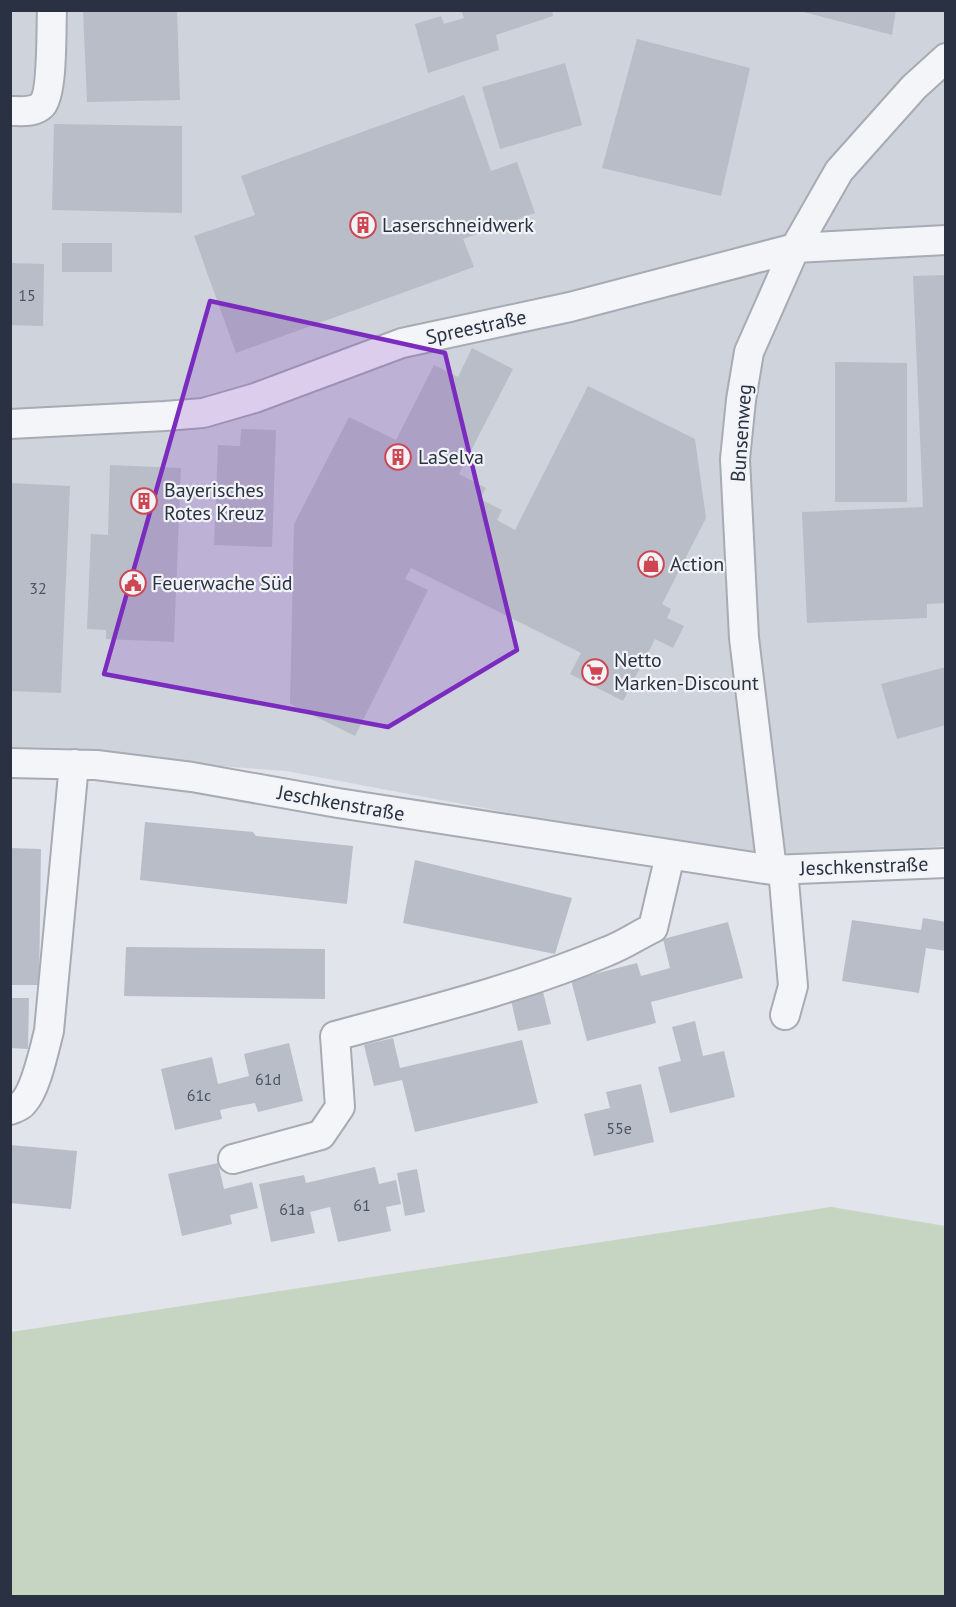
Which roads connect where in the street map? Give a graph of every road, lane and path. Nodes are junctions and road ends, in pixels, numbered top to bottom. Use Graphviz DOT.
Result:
graph roads {
  1 [pos="52,10"];
  2 [pos="945,58"];
  3 [pos="10,111"];
  4 [pos="945,240"];
  5 [pos="795,248"];
  6 [pos="10,424"];
  7 [pos="10,764"];
  8 [pos="74,764"];
  9 [pos="670,855"];
  10 [pos="945,863"];
  11 [pos="778,870"];
  12 [pos="785,1015"];
  13 [pos="10,1110"];
  14 [pos="233,1159"];
  1 -- 3 [label="street"];
  2 -- 5 [label="street, Bunsenweg"];
  4 -- 5 [label="street, Spreestraße"];
  5 -- 6 [label="street, Spreestraße"];
  5 -- 11 [label="street, Bunsenweg"];
  7 -- 8 [label="street, Jeschkenstraße"];
  8 -- 9 [label="street, Jeschkenstraße"];
  8 -- 13 [label="street"];
  9 -- 11 [label="street, Jeschkenstraße"];
  9 -- 14 [label="street"];
  10 -- 11 [label="street, Jeschkenstraße"];
  11 -- 12 [label="street, Jeschkenstraße"];
}
